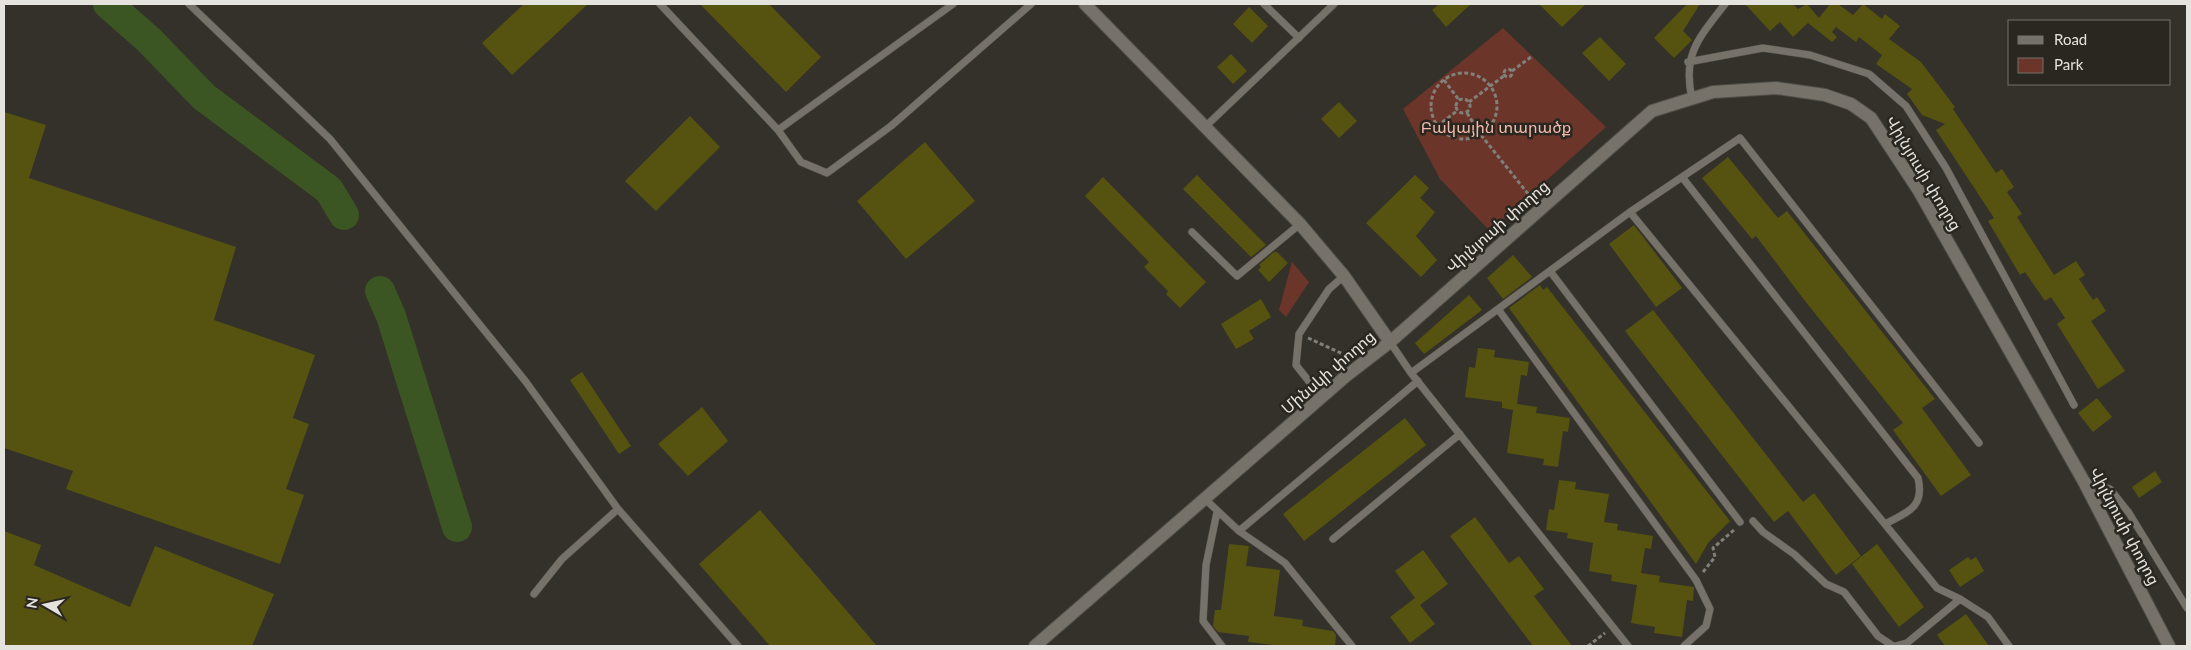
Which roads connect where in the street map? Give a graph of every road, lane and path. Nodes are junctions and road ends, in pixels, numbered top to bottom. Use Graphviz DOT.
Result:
graph roads {
  1 [pos="189,4"];
  2 [pos="660,4"];
  3 [pos="953,4"];
  4 [pos="1031,4"];
  5 [pos="1085,4"];
  6 [pos="1264,4"];
  7 [pos="1334,4"];
  8 [pos="1725,4"];
  9 [pos="1298,38"];
  10 [pos="1531,57"];
  11 [pos="1688,62"];
  12 [pos="1444,80"];
  13 [pos="1490,86"];
  14 [pos="1692,99"];
  15 [pos="1458,100"];
  16 [pos="1469,102"];
  17 [pos="1458,111"];
  18 [pos="1467,113"];
  19 [pos="1206,126"];
  20 [pos="1437,126"];
  21 [pos="778,130"];
  22 [pos="1481,135"];
  23 [pos="1682,177"];
  24 [pos="1540,209"];
  25 [pos="1630,212"];
  26 [pos="1300,224"];
  27 [pos="1192,232"];
  28 [pos="1550,271"];
  29 [pos="1344,276"];
  30 [pos="1498,309"];
  31 [pos="1299,334"];
  32 [pos="1390,342"];
  33 [pos="1343,354"];
  34 [pos="1411,373"];
  35 [pos="1418,381"];
  36 [pos="1322,398"];
  37 [pos="2074,405"];
  38 [pos="1460,434"];
  39 [pos="1979,443"];
  40 [pos="2083,480"];
  41 [pos="1206,500"];
  42 [pos="618,509"];
  43 [pos="1217,512"];
  44 [pos="1753,521"];
  45 [pos="1740,522"];
  46 [pos="1885,524"];
  47 [pos="1239,531"];
  48 [pos="1333,539"];
  49 [pos="1696,580"];
  50 [pos="534,594"];
  51 [pos="1960,599"];
  52 [pos="2187,608"];
  53 [pos="1614,626"];
  54 [pos="1908,645"];
  55 [pos="738,646"];
  56 [pos="1035,646"];
  57 [pos="1222,646"];
  58 [pos="1352,646"];
  59 [pos="1588,646"];
  60 [pos="1628,646"];
  61 [pos="1684,646"];
  62 [pos="1894,646"];
  63 [pos="2009,646"];
  64 [pos="2169,646"];
  1 -- 42 [label="lane"];
  2 -- 21 [label="lane"];
  3 -- 21 [label="lane"];
  4 -- 21 [label="lane"];
  5 -- 19 [label="street, Մինսկի փողոց"];
  6 -- 9 [label="lane"];
  7 -- 9 [label="lane"];
  8 -- 11 [label="lane"];
  9 -- 19 [label="lane"];
  10 -- 13 [label="path"];
  11 -- 14 [label="lane"];
  11 -- 37 [label="lane"];
  12 -- 13 [label="path"];
  12 -- 15 [label="path"];
  12 -- 20 [label="path"];
  13 -- 16 [label="path"];
  13 -- 22 [label="path"];
  14 -- 24 [label="street, Վիլնյուսի փողոց"];
  14 -- 40 [label="street, Վիլնյուսի փողոց"];
  15 -- 16 [label="path"];
  15 -- 17 [label="path"];
  16 -- 18 [label="path"];
  17 -- 18 [label="path"];
  17 -- 20 [label="path"];
  18 -- 22 [label="path"];
  19 -- 26 [label="street, Մինսկի փողոց"];
  20 -- 22 [label="path"];
  22 -- 24 [label="path"];
  23 -- 25 [label="lane"];
  23 -- 39 [label="lane"];
  23 -- 46 [label="lane"];
  24 -- 32 [label="street, Վիլնյուսի փողոց"];
  25 -- 28 [label="lane"];
  25 -- 46 [label="lane"];
  26 -- 27 [label="lane"];
  26 -- 29 [label="street, Մինսկի փողոց"];
  28 -- 30 [label="lane"];
  28 -- 45 [label="lane"];
  29 -- 31 [label="lane"];
  29 -- 32 [label="street, Մինսկի փողոց"];
  30 -- 34 [label="lane"];
  30 -- 49 [label="lane"];
  31 -- 33 [label="path"];
  31 -- 36 [label="lane"];
  32 -- 34 [label="lane"];
  32 -- 36 [label="street, Մինսկի փողոց"];
  34 -- 35 [label="lane"];
  35 -- 38 [label="lane"];
  35 -- 47 [label="lane"];
  36 -- 41 [label="street, Մինսկի փողոց"];
  38 -- 48 [label="lane"];
  38 -- 53 [label="lane"];
  40 -- 52 [label="lane"];
  40 -- 64 [label="street, Վիլնյուսի փողոց"];
  41 -- 43 [label="lane"];
  41 -- 56 [label="street, Մինսկի փողոց"];
  42 -- 50 [label="lane"];
  42 -- 55 [label="lane"];
  43 -- 47 [label="lane"];
  43 -- 57 [label="lane"];
  44 -- 62 [label="lane"];
  45 -- 49 [label="path"];
  46 -- 51 [label="lane"];
  47 -- 58 [label="lane"];
  49 -- 61 [label="lane"];
  51 -- 54 [label="lane"];
  51 -- 63 [label="lane"];
  53 -- 59 [label="path"];
  53 -- 60 [label="lane"];
  54 -- 62 [label="lane"];
}
